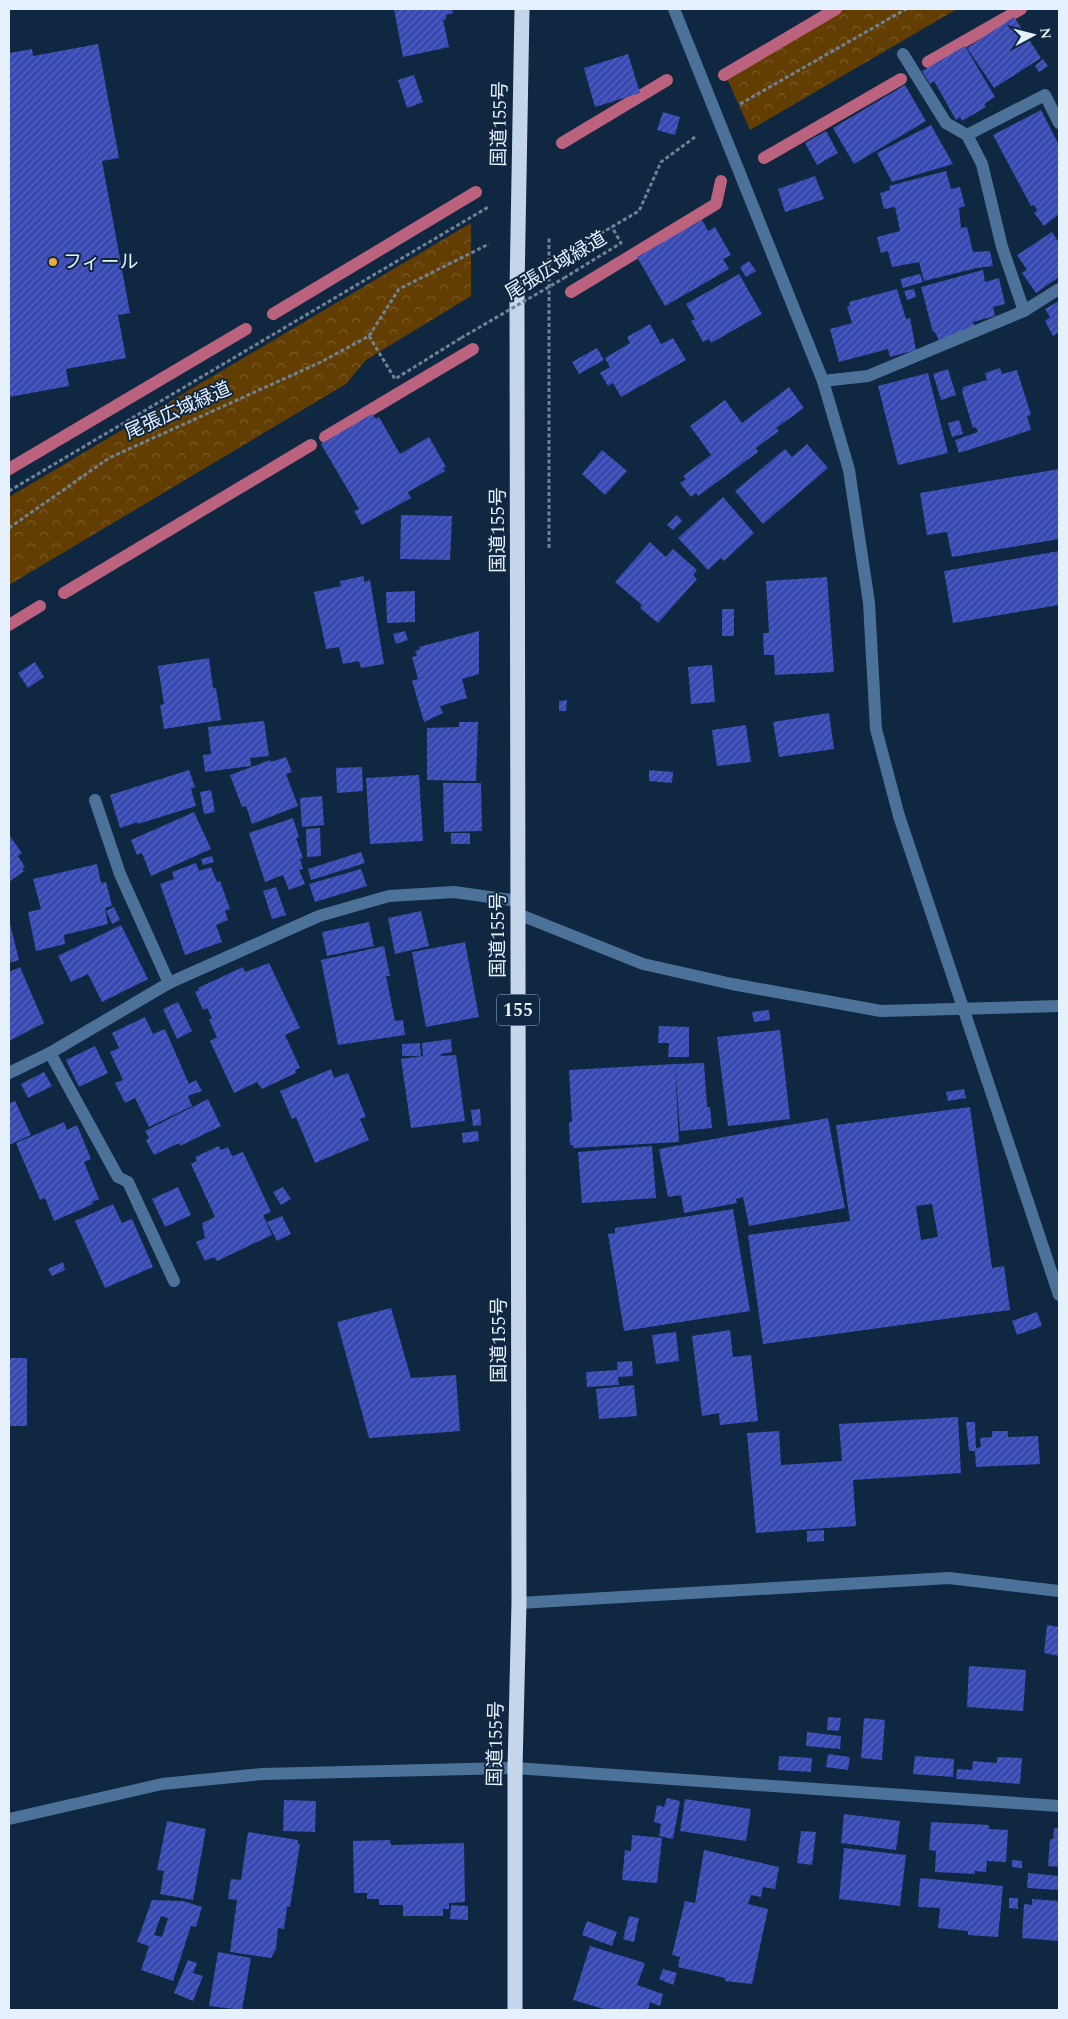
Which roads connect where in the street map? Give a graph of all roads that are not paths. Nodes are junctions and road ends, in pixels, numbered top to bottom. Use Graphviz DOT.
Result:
graph roads {
  1 [pos="522,9"];
  2 [pos="674,9"];
  3 [pos="903,54"];
  4 [pos="1059,123"];
  5 [pos="967,135"];
  6 [pos="1059,289"];
  7 [pos="1024,311"];
  8 [pos="823,381"];
  9 [pos="95,800"];
  10 [pos="518,907"];
  11 [pos="169,983"];
  12 [pos="1059,1006"];
  13 [pos="964,1008"];
  14 [pos="50,1053"];
  15 [pos="9,1073"];
  16 [pos="174,1282"];
  17 [pos="1059,1295"];
  18 [pos="1059,1591"];
  19 [pos="519,1603"];
  20 [pos="515,1768"];
  21 [pos="1059,1806"];
  22 [pos="9,1819"];
  23 [pos="515,2010"];
  1 -- 10 [label="highway, 国道155号 / 155"];
  2 -- 8 [label="street"];
  3 -- 5 [label="street"];
  4 -- 5 [label="street"];
  5 -- 7 [label="street"];
  6 -- 7 [label="street"];
  7 -- 8 [label="street"];
  8 -- 13 [label="street"];
  9 -- 11 [label="street"];
  10 -- 11 [label="street"];
  10 -- 13 [label="street"];
  10 -- 19 [label="highway, 国道155号 / 155"];
  11 -- 14 [label="street"];
  12 -- 13 [label="street"];
  13 -- 17 [label="street"];
  14 -- 15 [label="street"];
  14 -- 16 [label="street"];
  18 -- 19 [label="street"];
  19 -- 20 [label="highway, 国道155号 / 155"];
  20 -- 21 [label="street"];
  20 -- 22 [label="street"];
  20 -- 23 [label="highway, 国道155号 / 155"];
}
